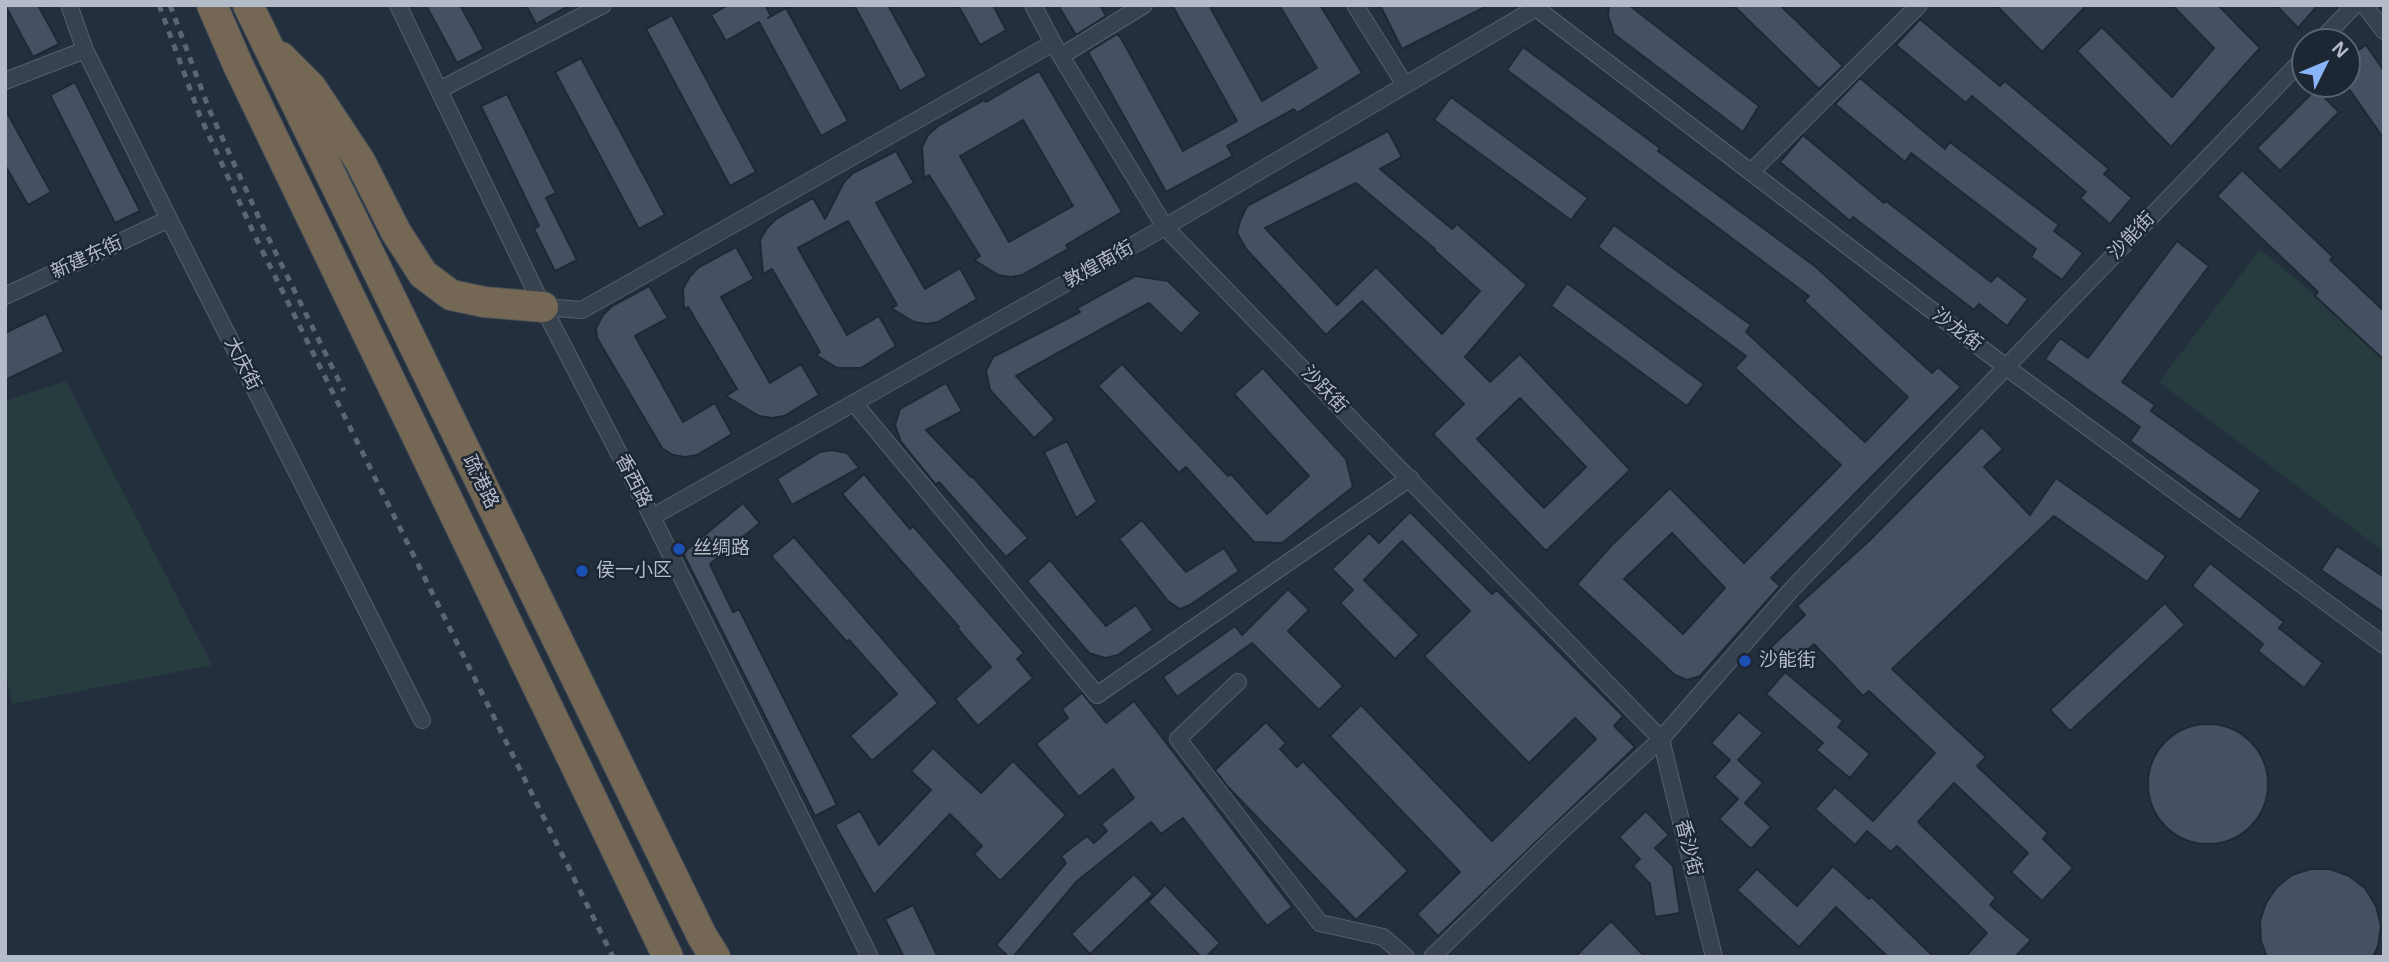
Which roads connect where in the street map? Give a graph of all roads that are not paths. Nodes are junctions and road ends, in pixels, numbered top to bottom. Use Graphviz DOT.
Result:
graph roads {
  1 [pos="69,5"];
  2 [pos="212,5"];
  3 [pos="248,5"];
  4 [pos="398,5"];
  5 [pos="603,5"];
  6 [pos="1033,5"];
  7 [pos="1144,5"];
  8 [pos="1355,5"];
  9 [pos="1919,5"];
  10 [pos="2354,5"];
  11 [pos="2364,5"];
  12 [pos="1538,7"];
  13 [pos="2332,28"];
  14 [pos="2384,31"];
  15 [pos="265,43"];
  16 [pos="85,50"];
  17 [pos="1057,50"];
  18 [pos="2291,72"];
  19 [pos="5,81"];
  20 [pos="1405,85"];
  21 [pos="439,90"];
  22 [pos="1751,172"];
  23 [pos="169,219"];
  24 [pos="1165,227"];
  25 [pos="5,296"];
  26 [pos="543,307"];
  27 [pos="2006,367"];
  28 [pos="854,403"];
  29 [pos="1410,478"];
  30 [pos="652,517"];
  31 [pos="2384,645"];
  32 [pos="1238,682"];
  33 [pos="422,720"];
  34 [pos="1661,739"];
  35 [pos="668,957"];
  36 [pos="715,957"];
  37 [pos="870,957"];
  38 [pos="1406,957"];
  39 [pos="1432,957"];
  40 [pos="1714,957"];
  1 -- 16 [label="street, 大庆街"];
  2 -- 35 [label="highway"];
  3 -- 15 [label="highway, 疏港路"];
  4 -- 21 [label="street, 香西路"];
  5 -- 21 [label="street"];
  6 -- 17 [label="street, 沙跃街"];
  7 -- 17 [label="street"];
  8 -- 20 [label="street"];
  9 -- 22 [label="street"];
  10 -- 13 [label="street"];
  11 -- 14 [label="street"];
  12 -- 20 [label="street, 敦煌南街"];
  12 -- 22 [label="street, 沙龙街"];
  15 -- 26 [label="highway"];
  15 -- 36 [label="highway, 疏港路"];
  16 -- 19 [label="street"];
  16 -- 23 [label="street, 大庆街"];
  17 -- 24 [label="street, 沙跃街"];
  17 -- 26 [label="street"];
  18 -- 27 [label="street, 沙能街"];
  20 -- 24 [label="street, 敦煌南街"];
  21 -- 26 [label="street, 香西路"];
  22 -- 27 [label="street, 沙龙街"];
  23 -- 25 [label="street, 新建东街"];
  23 -- 33 [label="street, 大庆街"];
  24 -- 28 [label="street, 敦煌南街"];
  24 -- 29 [label="street, 沙跃街"];
  26 -- 30 [label="street, 香西路"];
  27 -- 31 [label="street, 沙龙街"];
  27 -- 34 [label="street, 沙能街"];
  28 -- 29 [label="street"];
  28 -- 30 [label="street, 敦煌南街"];
  29 -- 34 [label="street, 沙跃街"];
  30 -- 37 [label="street, 香西路"];
  32 -- 38 [label="street"];
  34 -- 39 [label="street, 沙能街"];
  34 -- 40 [label="street, 香沙街"];
}
